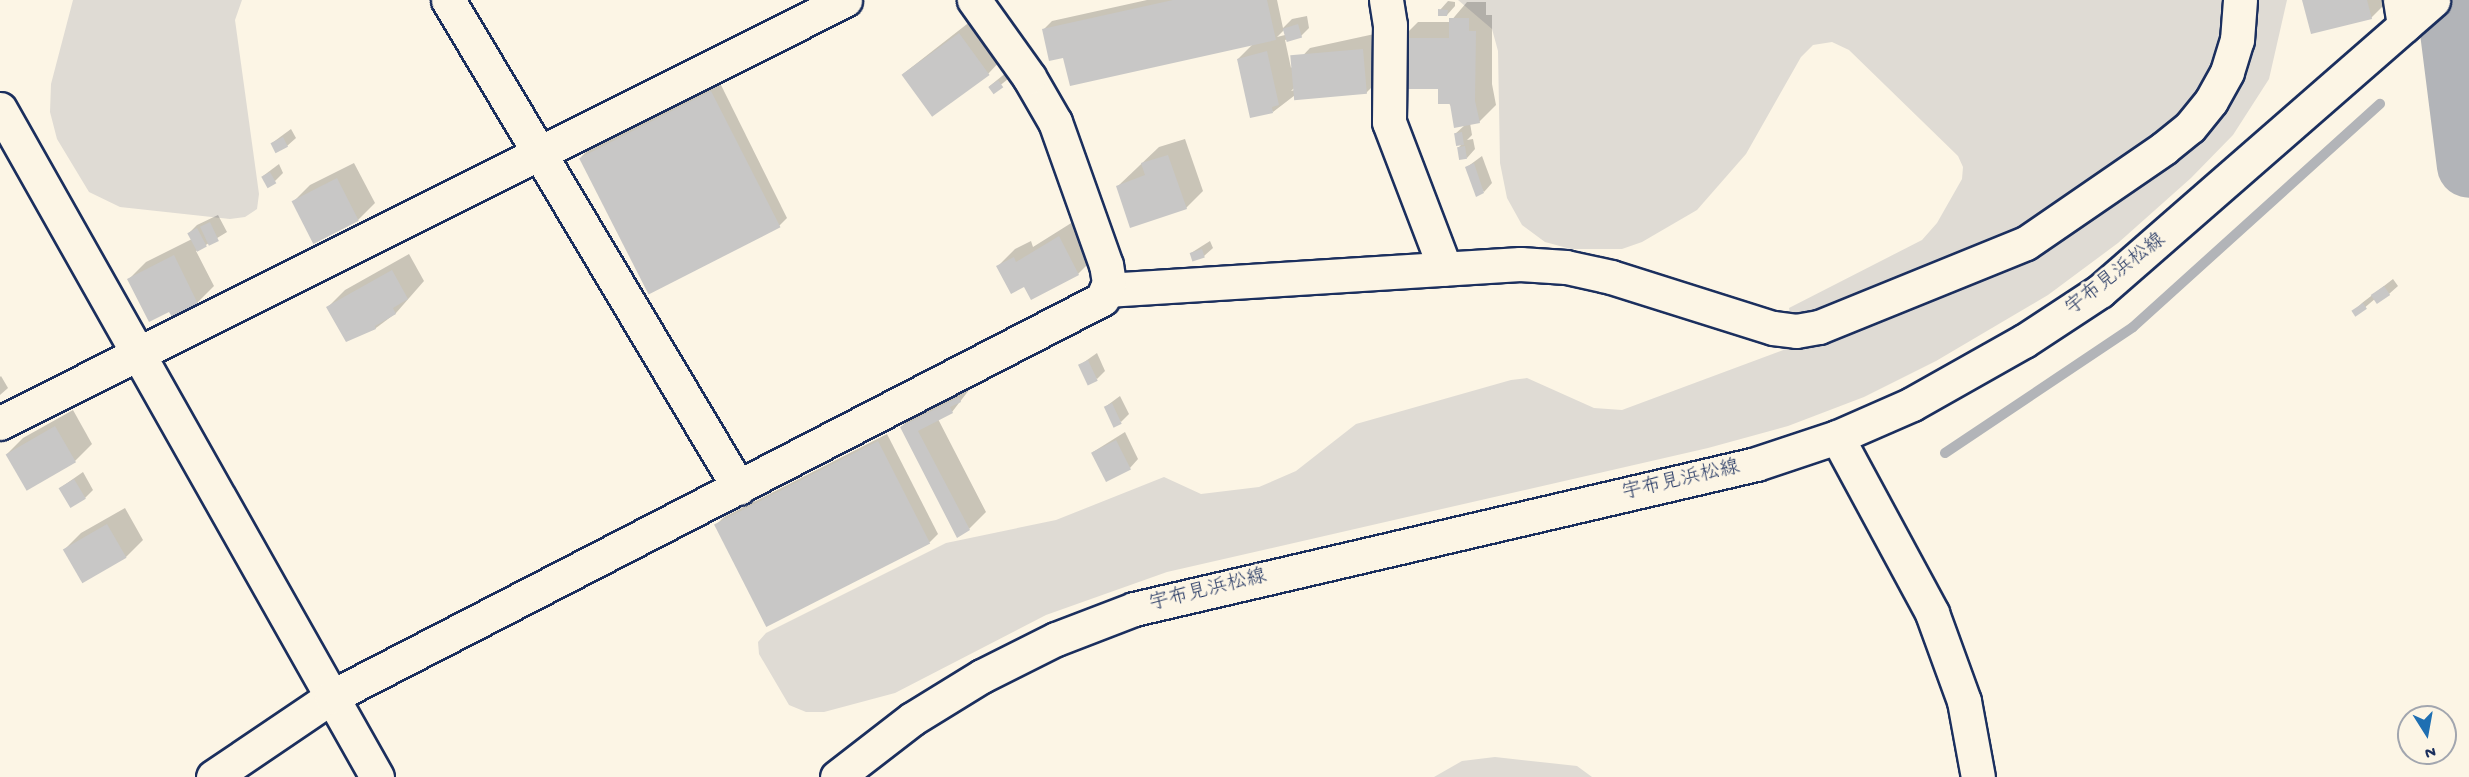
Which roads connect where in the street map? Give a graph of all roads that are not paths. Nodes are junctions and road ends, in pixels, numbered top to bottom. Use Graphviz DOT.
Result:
graph roads {
  1 [pos="448,0"];
  2 [pos="845,0"];
  3 [pos="974,0"];
  4 [pos="1386,0"];
  5 [pos="2240,0"];
  6 [pos="2433,0"];
  7 [pos="2404,16"];
  8 [pos="0,108"];
  9 [pos="539,153"];
  10 [pos="1445,269"];
  11 [pos="1106,290"];
  12 [pos="138,354"];
  13 [pos="0,423"];
  14 [pos="1837,437"];
  15 [pos="739,488"];
  16 [pos="331,697"];
  17 [pos="213,777"];
  18 [pos="377,777"];
  19 [pos="837,777"];
  20 [pos="1978,777"];
  1 -- 9 [label="street"];
  2 -- 9 [label="street"];
  3 -- 11 [label="street"];
  4 -- 10 [label="street"];
  5 -- 10 [label="street"];
  6 -- 7 [label="street, 宇布見浜松線"];
  7 -- 14 [label="street, 宇布見浜松線"];
  8 -- 12 [label="street"];
  9 -- 12 [label="street"];
  9 -- 15 [label="street"];
  10 -- 11 [label="street"];
  11 -- 15 [label="street"];
  12 -- 13 [label="street"];
  12 -- 16 [label="street"];
  14 -- 19 [label="street, 宇布見浜松線"];
  14 -- 20 [label="street"];
  15 -- 16 [label="street"];
  16 -- 17 [label="street"];
  16 -- 18 [label="street"];
}
